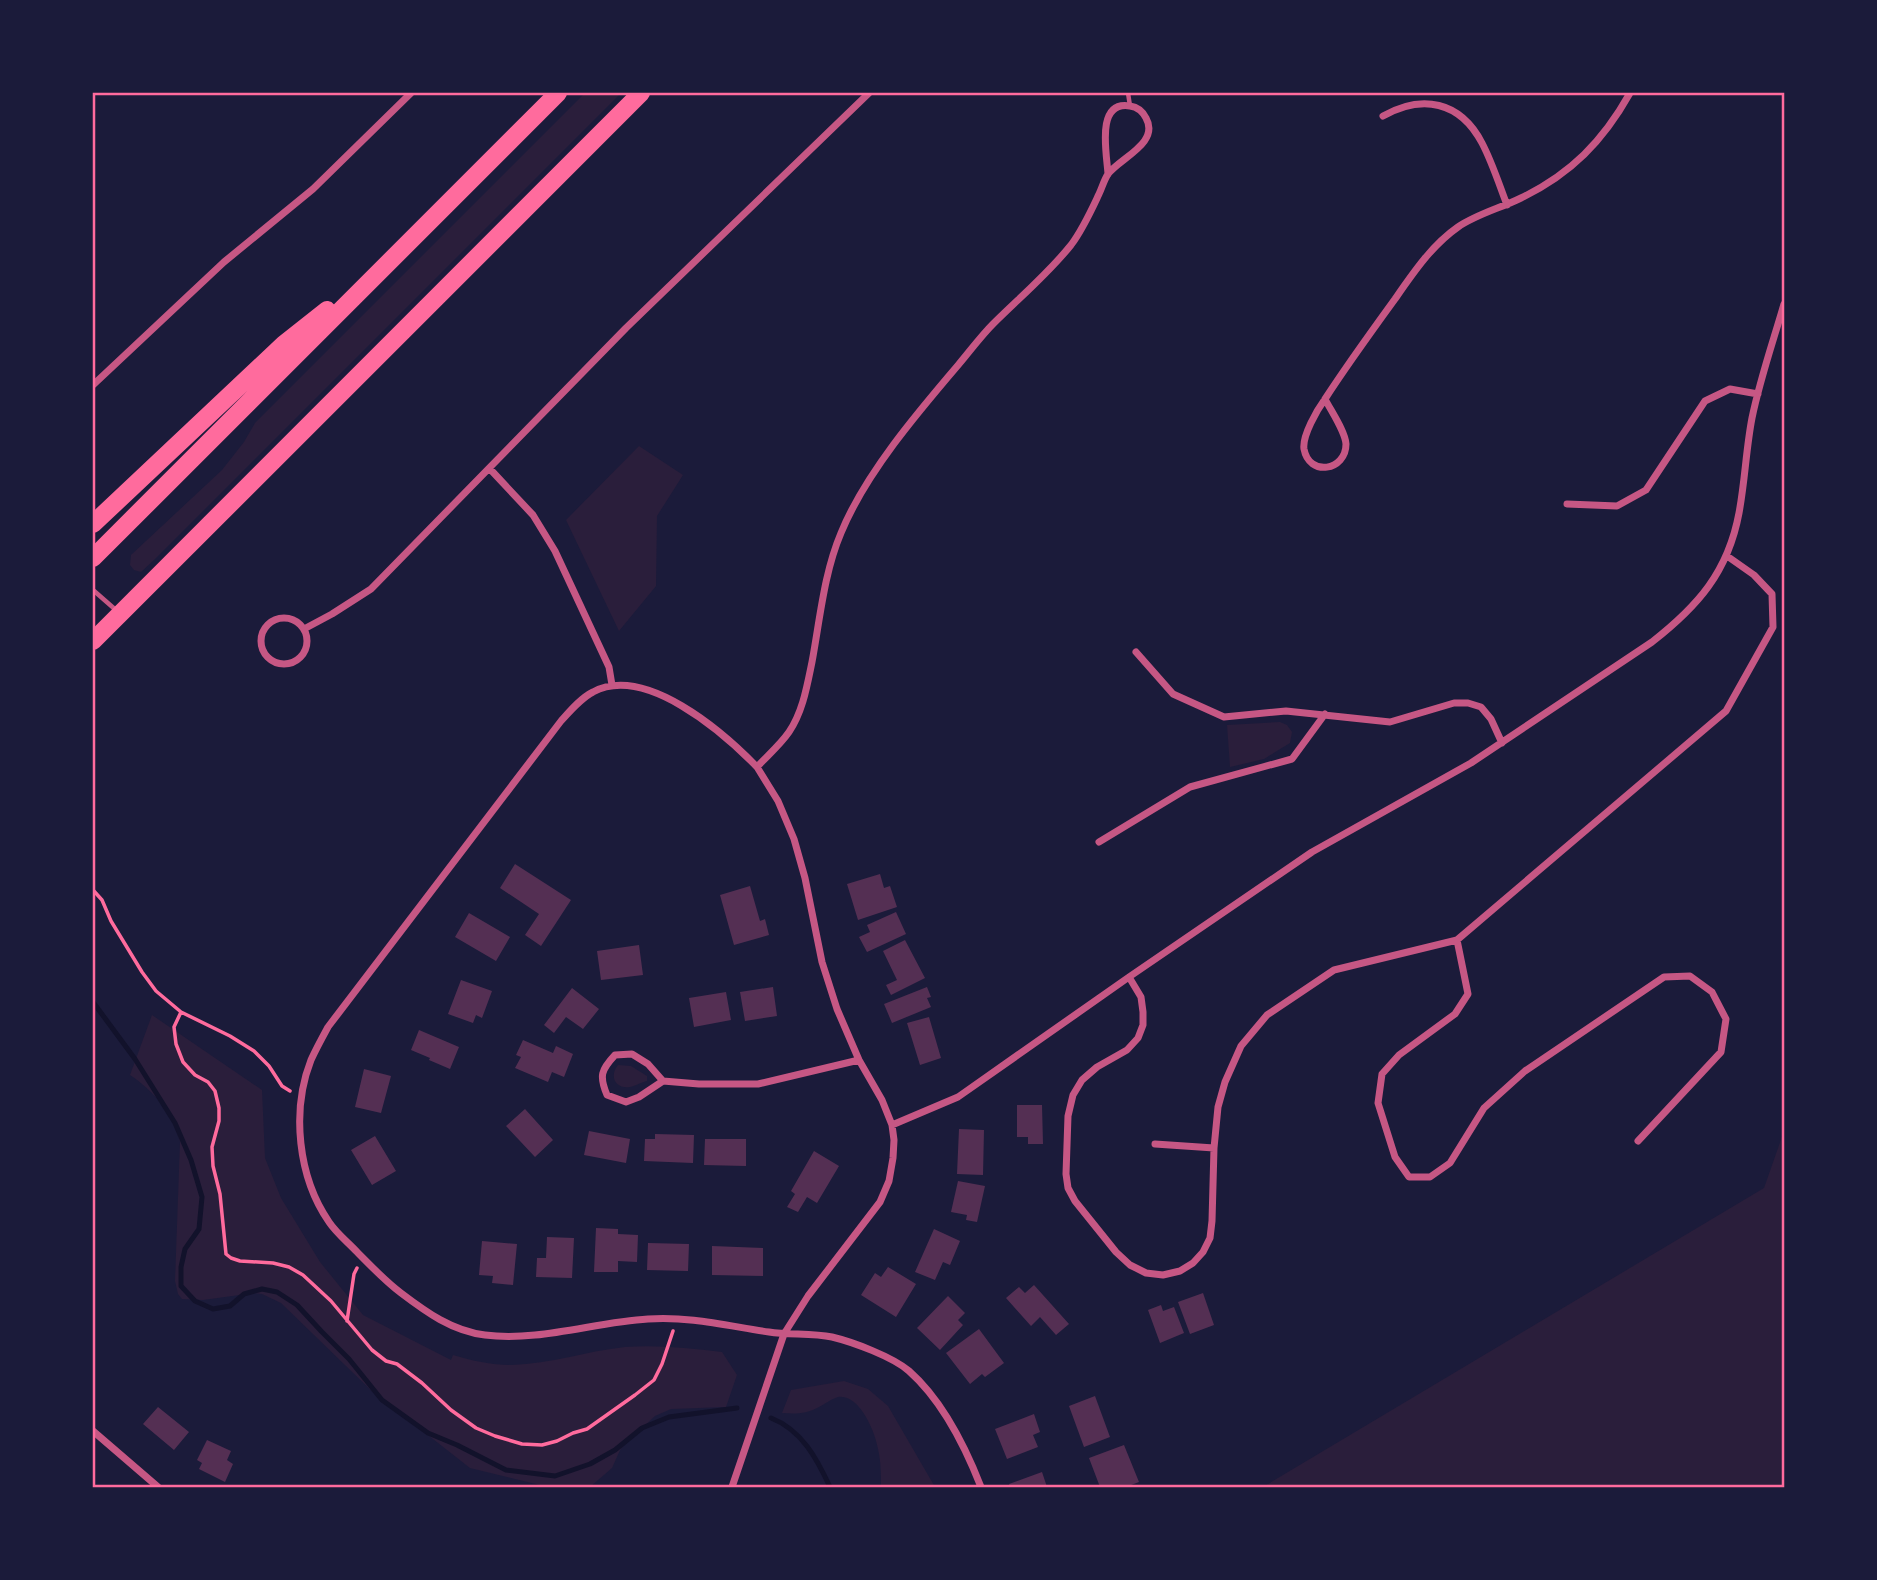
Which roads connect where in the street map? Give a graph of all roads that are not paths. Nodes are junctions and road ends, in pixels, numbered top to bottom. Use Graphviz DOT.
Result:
graph roads {
  1 [pos="411,93"];
  2 [pos="558,93"];
  3 [pos="641,93"];
  4 [pos="869,93"];
  5 [pos="1128,93"];
  6 [pos="1630,93"];
  7 [pos="1130,106"];
  8 [pos="1383,116"];
  9 [pos="1108,174"];
  10 [pos="1507,205"];
  11 [pos="398,253"];
  12 [pos="1784,304"];
  13 [pos="93,386"];
  14 [pos="1758,394"];
  15 [pos="1325,399"];
  16 [pos="490,469"];
  17 [pos="1567,504"];
  18 [pos="93,524"];
  19 [pos="1727,556"];
  20 [pos="93,558"];
  21 [pos="93,590"];
  22 [pos="120,614"];
  23 [pos="304,629"];
  24 [pos="93,641"];
  25 [pos="1136,652"];
  26 [pos="612,685"];
  27 [pos="1325,714"];
  28 [pos="1502,743"];
  29 [pos="757,767"];
  30 [pos="1099,842"];
  31 [pos="1457,940"];
  32 [pos="1129,977"];
  33 [pos="859,1060"];
  34 [pos="663,1082"];
  35 [pos="892,1125"];
  36 [pos="1638,1141"];
  37 [pos="1155,1144"];
  38 [pos="1214,1148"];
  39 [pos="784,1334"];
  40 [pos="93,1431"];
  41 [pos="158,1487"];
  42 [pos="732,1487"];
  43 [pos="981,1487"];
  1 -- 13 [label="street"];
  2 -- 11 [label="highway"];
  3 -- 22 [label="highway"];
  4 -- 16 [label="street"];
  5 -- 7 [label="lane"];
  6 -- 10 [label="street"];
  7 -- 9 [label="street"];
  7 -- 9 [label="street"];
  8 -- 10 [label="street"];
  9 -- 29 [label="street"];
  10 -- 15 [label="street"];
  11 -- 18 [label="highway"];
  11 -- 20 [label="highway"];
  12 -- 14 [label="street"];
  14 -- 17 [label="street"];
  14 -- 19 [label="street"];
  15 -- 15 [label="street"];
  16 -- 23 [label="street"];
  16 -- 26 [label="street"];
  19 -- 28 [label="street"];
  19 -- 31 [label="street"];
  21 -- 22 [label="lane"];
  22 -- 24 [label="highway"];
  23 -- 23 [label="street"];
  25 -- 27 [label="street"];
  26 -- 29 [label="street"];
  26 -- 39 [label="street"];
  27 -- 28 [label="street"];
  27 -- 30 [label="street"];
  28 -- 32 [label="street"];
  29 -- 33 [label="street"];
  31 -- 36 [label="street"];
  31 -- 38 [label="street"];
  32 -- 35 [label="street"];
  32 -- 38 [label="street"];
  33 -- 34 [label="street"];
  33 -- 35 [label="street"];
  34 -- 34 [label="street"];
  35 -- 39 [label="street"];
  37 -- 38 [label="street"];
  39 -- 42 [label="street"];
  39 -- 43 [label="street"];
  40 -- 41 [label="street"];
}
